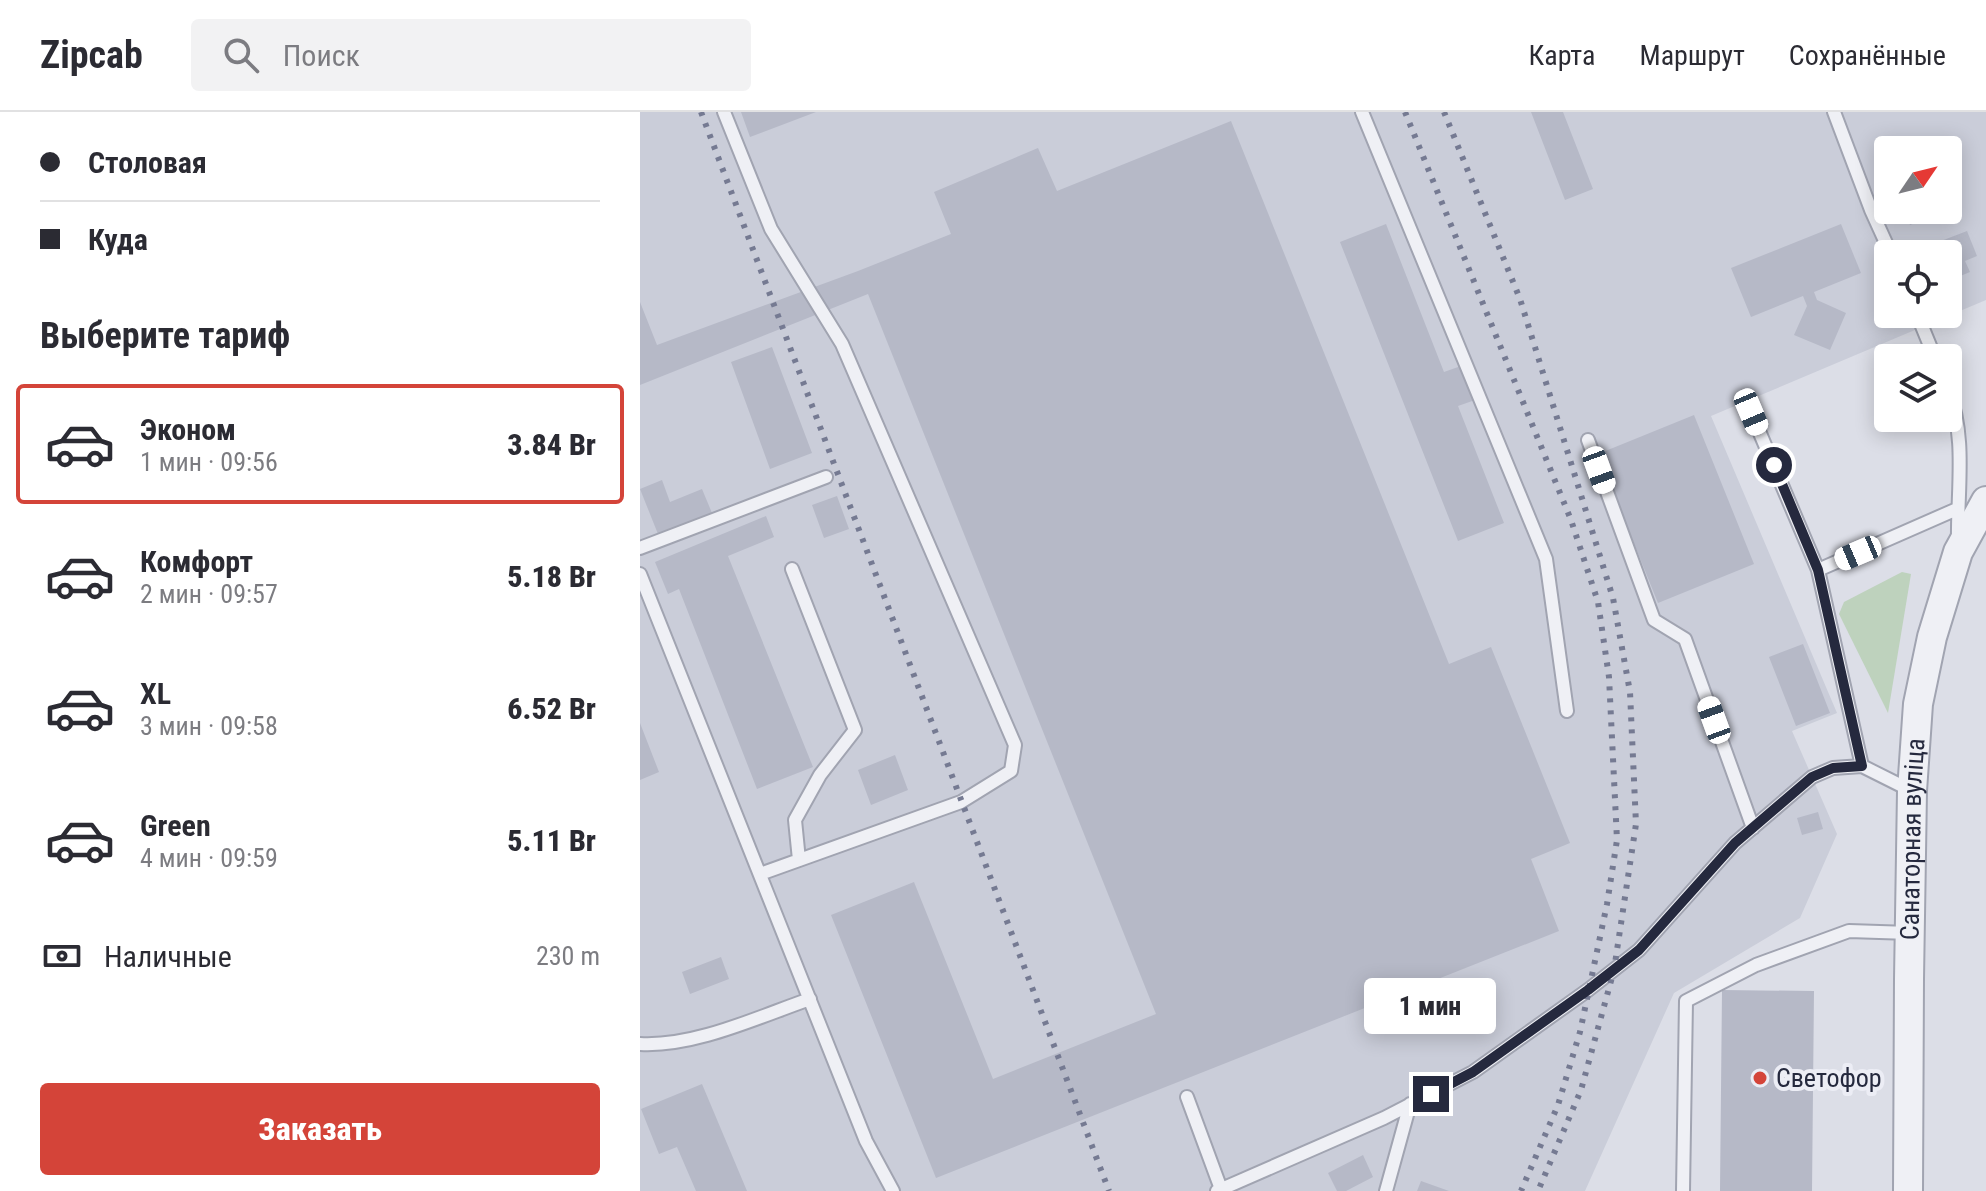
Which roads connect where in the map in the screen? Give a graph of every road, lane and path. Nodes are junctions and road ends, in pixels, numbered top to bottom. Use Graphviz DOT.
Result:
graph roads {
  1 [pos="724,112"];
  2 [pos="1362,112"];
  3 [pos="1834,112"];
  4 [pos="1885,240"];
  5 [pos="1751,412"];
  6 [pos="1958,432"];
  7 [pos="1588,440"];
  8 [pos="826,477"];
  9 [pos="1986,501"];
  10 [pos="1957,509"];
  11 [pos="640,548"];
  12 [pos="1958,552"];
  13 [pos="792,569"];
  14 [pos="1818,570"];
  15 [pos="640,574"];
  16 [pos="644,596"];
  17 [pos="1567,711"];
  18 [pos="1862,766"];
  19 [pos="1912,791"];
  20 [pos="1753,828"];
  21 [pos="799,860"];
  22 [pos="760,874"];
  23 [pos="1910,933"];
  24 [pos="810,999"];
  25 [pos="640,1044"];
  26 [pos="1187,1097"];
  27 [pos="1410,1104"];
  28 [pos="1219,1190"];
  29 [pos="893,1191"];
  30 [pos="1386,1191"];
  31 [pos="1683,1191"];
  32 [pos="1908,1191"];
  1 -- 21 [label="lane"];
  2 -- 17 [label="lane"];
  3 -- 4 [label="lane"];
  5 -- 14 [label="lane"];
  6 -- 10 [label="lane"];
  7 -- 20 [label="lane"];
  8 -- 11 [label="lane"];
  9 -- 12 [label="street, Санаторная вуліца"];
  10 -- 12 [label="lane"];
  10 -- 14 [label="lane"];
  12 -- 19 [label="street, Санаторная вуліца"];
  13 -- 21 [label="lane"];
  14 -- 18 [label="lane"];
  15 -- 16 [label="lane"];
  16 -- 22 [label="lane"];
  18 -- 19 [label="lane"];
  18 -- 20 [label="lane"];
  19 -- 23 [label="street, Санаторная вуліца"];
  20 -- 27 [label="lane"];
  21 -- 22 [label="lane"];
  22 -- 24 [label="lane"];
  23 -- 31 [label="lane"];
  23 -- 32 [label="street, Санаторная вуліца"];
  24 -- 25 [label="lane"];
  24 -- 29 [label="lane"];
  26 -- 28 [label="lane"];
  27 -- 28 [label="lane"];
  27 -- 30 [label="lane"];
}
